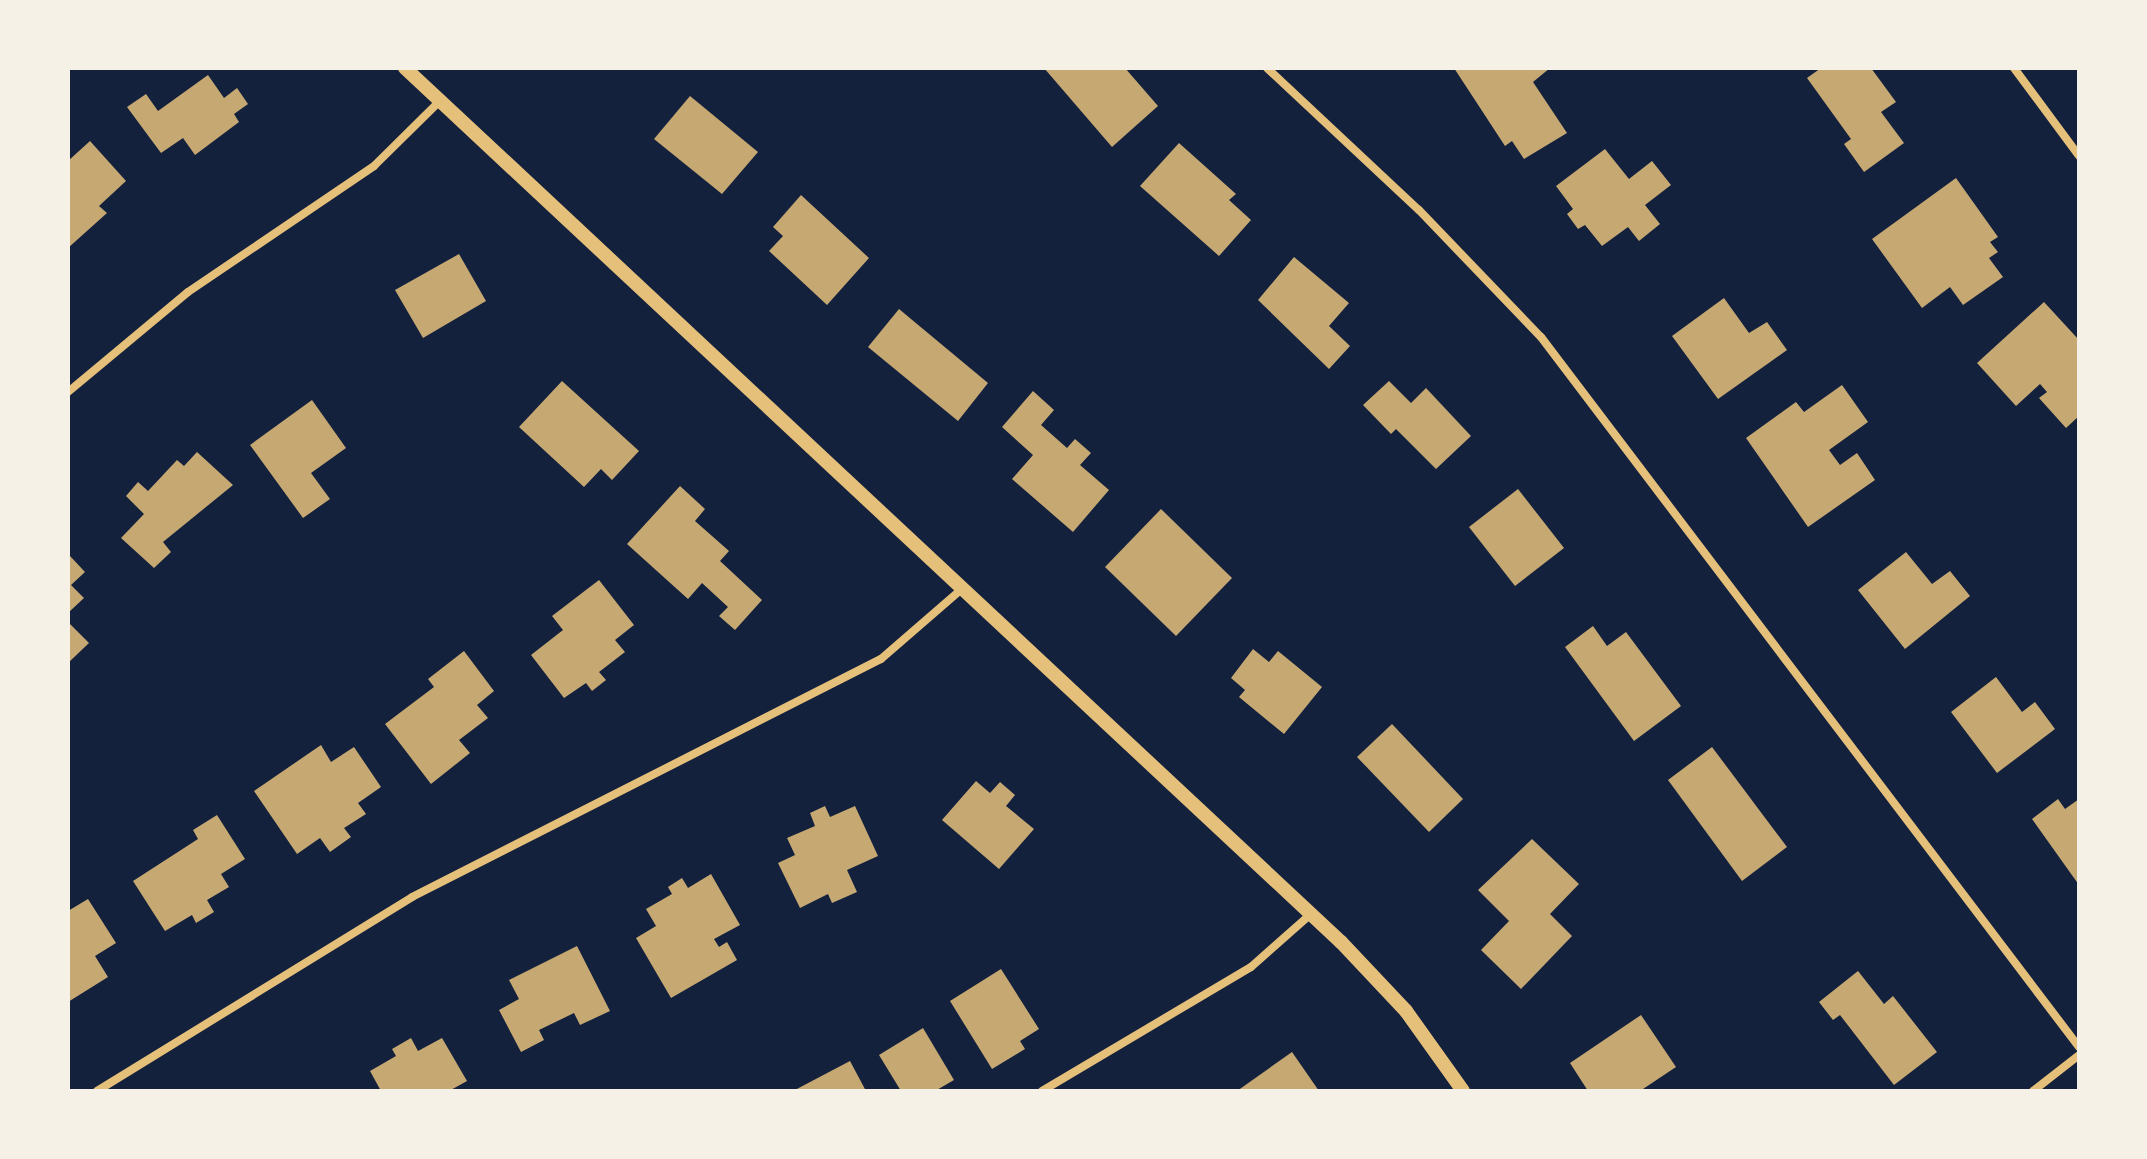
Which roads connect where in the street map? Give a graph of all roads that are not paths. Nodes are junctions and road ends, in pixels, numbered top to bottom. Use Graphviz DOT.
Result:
graph roads {
  1 [pos="405,68"];
  2 [pos="1267,68"];
  3 [pos="2014,68"];
  4 [pos="440,101"];
  5 [pos="2079,156"];
  6 [pos="68,392"];
  7 [pos="963,588"];
  8 [pos="1311,914"];
  9 [pos="2079,1047"];
  10 [pos="2079,1055"];
  11 [pos="97,1091"];
  12 [pos="1042,1091"];
  13 [pos="1463,1091"];
  14 [pos="2033,1091"];
  1 -- 4 [label="street"];
  2 -- 9 [label="street"];
  3 -- 5 [label="street"];
  4 -- 6 [label="street"];
  4 -- 7 [label="street"];
  7 -- 8 [label="street"];
  7 -- 11 [label="street"];
  8 -- 12 [label="street"];
  8 -- 13 [label="street"];
  10 -- 14 [label="street"];
}
